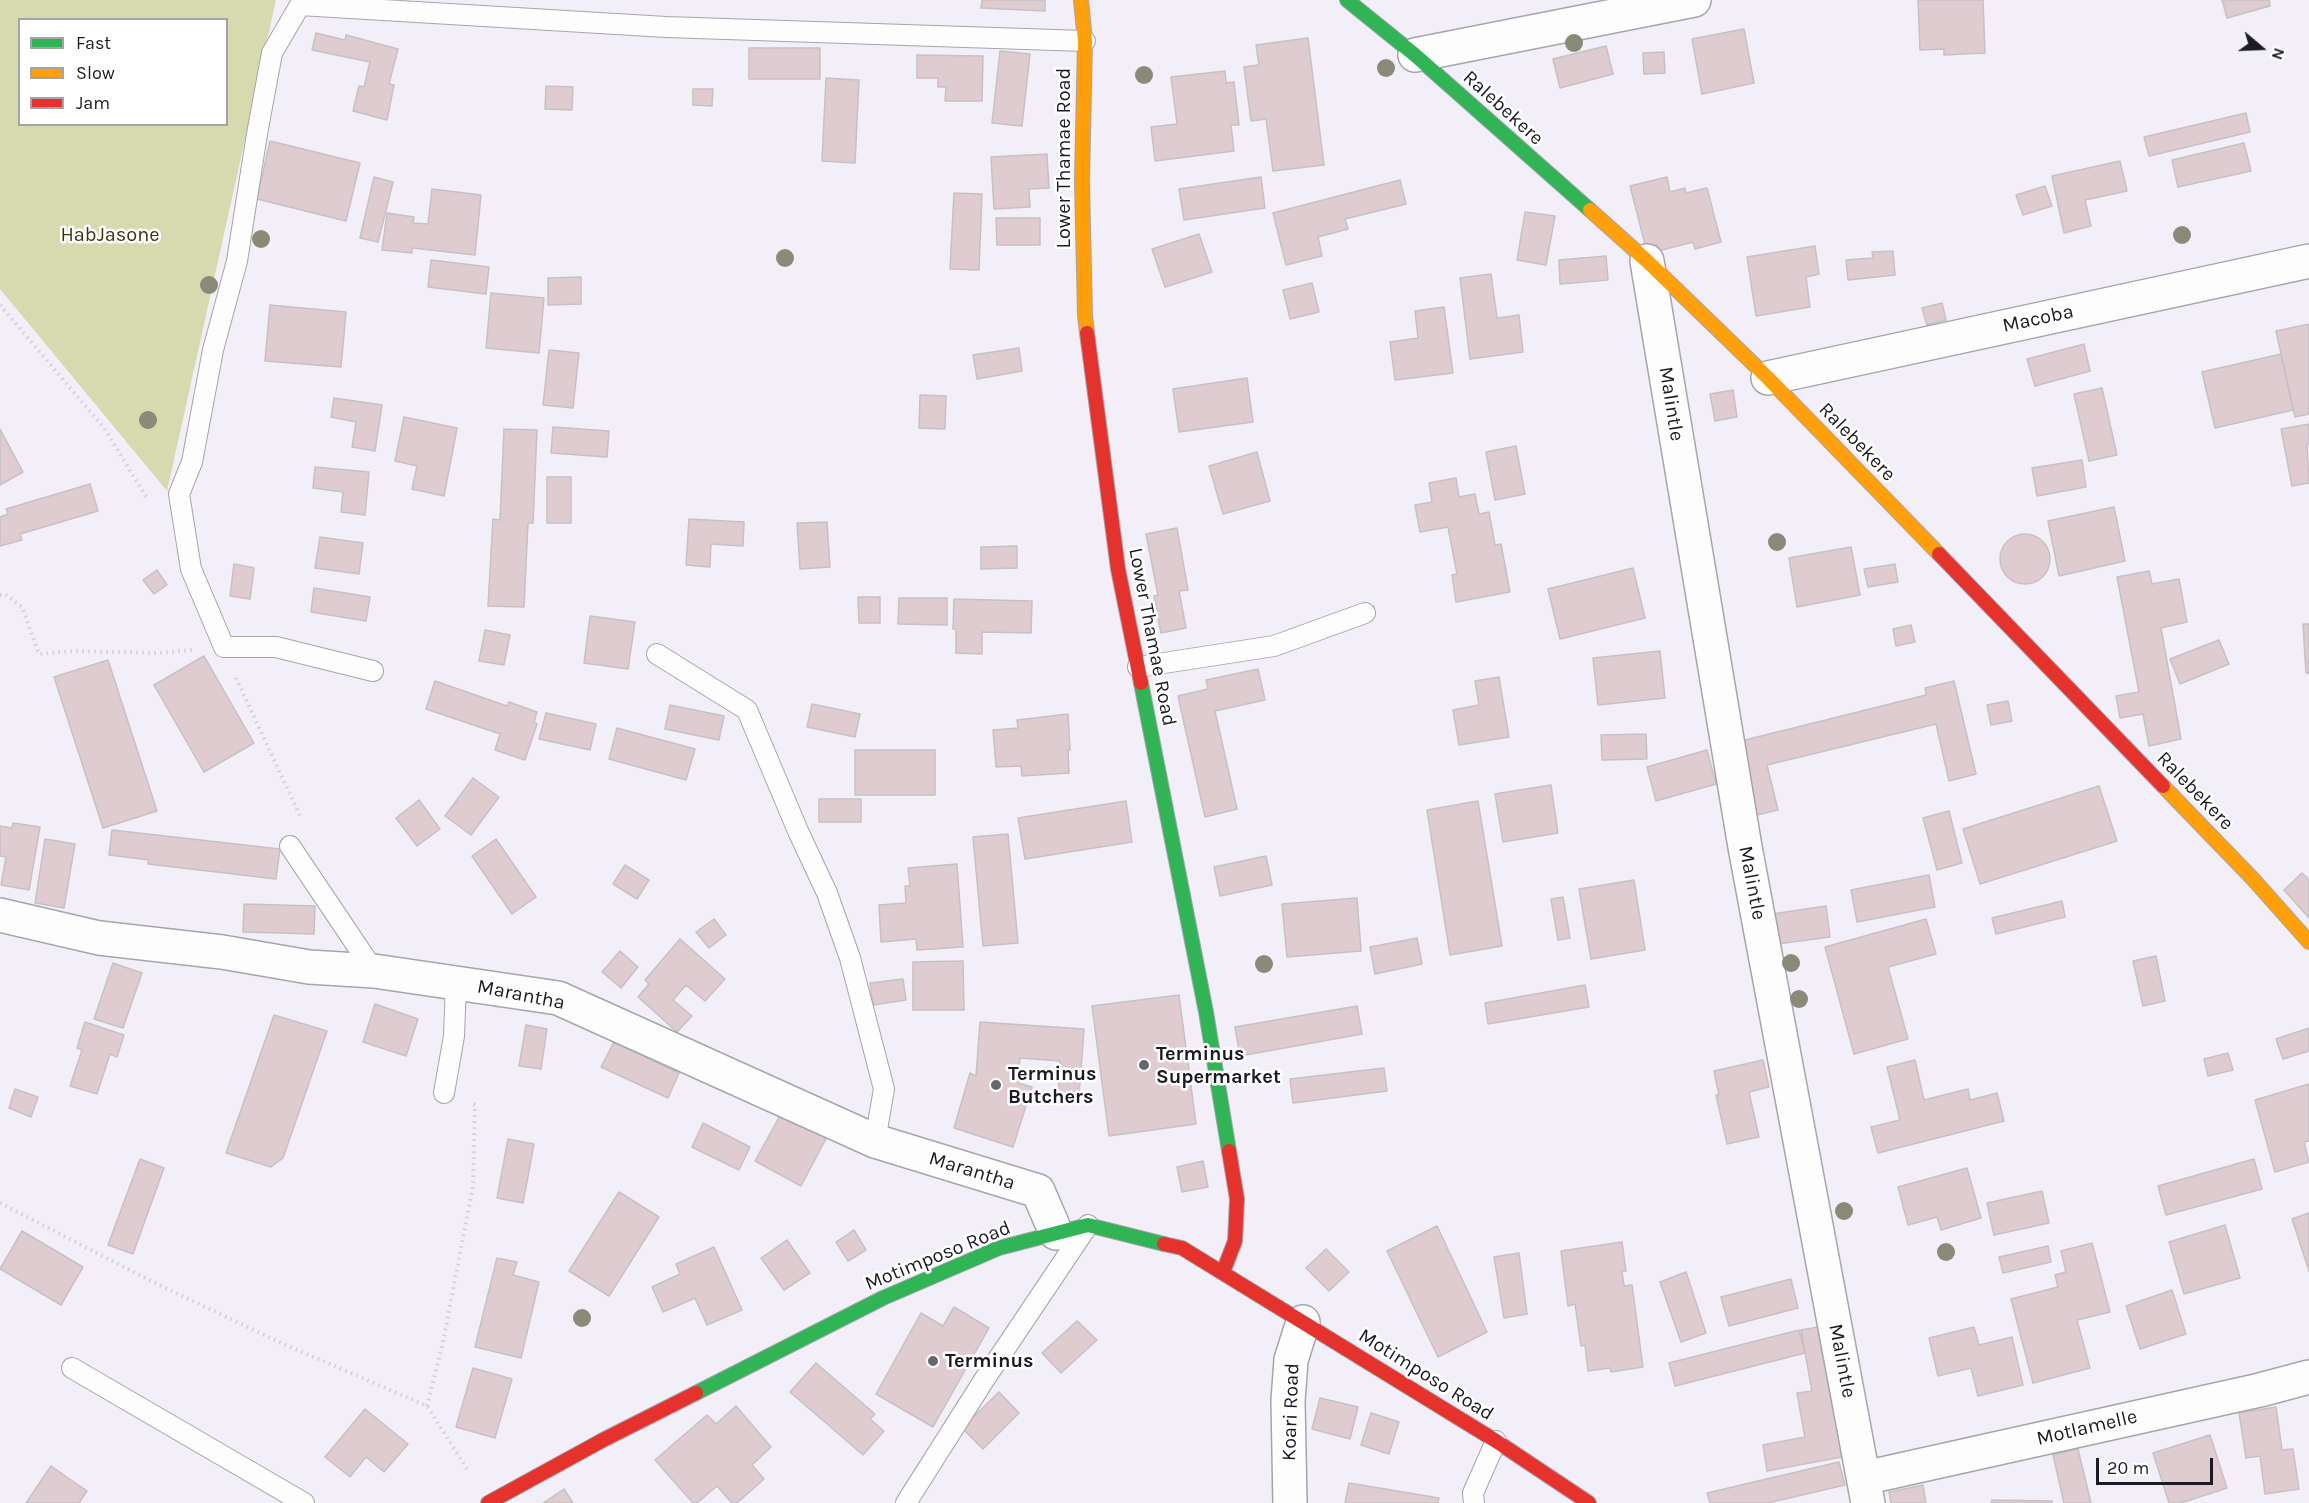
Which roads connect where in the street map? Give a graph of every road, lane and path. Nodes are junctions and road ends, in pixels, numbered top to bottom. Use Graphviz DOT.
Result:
graph roads {
  1 [pos="1081,0"];
  2 [pos="1347,0"];
  3 [pos="1694,0"];
  4 [pos="1085,41"];
  5 [pos="1415,54"];
  6 [pos="1647,261"];
  7 [pos="2309,261"];
  8 [pos="0,305"];
  9 [pos="1768,378"];
  10 [pos="154,509"];
  11 [pos="0,595"];
  12 [pos="1365,613"];
  13 [pos="224,647"];
  14 [pos="657,654"];
  15 [pos="1138,667"];
  16 [pos="373,671"];
  17 [pos="305,826"];
  18 [pos="290,846"];
  19 [pos="0,915"];
  20 [pos="2309,942"];
  21 [pos="374,971"];
  22 [pos="456,983"];
  23 [pos="444,1093"];
  24 [pos="875,1141"];
  25 [pos="0,1203"];
  26 [pos="1088,1226"];
  27 [pos="1056,1233"];
  28 [pos="1223,1272"];
  29 [pos="1303,1322"];
  30 [pos="72,1368"];
  31 [pos="2309,1377"];
  32 [pos="427,1406"];
  33 [pos="1496,1441"];
  34 [pos="1866,1491"];
  35 [pos="304,1503"];
  36 [pos="488,1503"];
  37 [pos="906,1503"];
  38 [pos="1290,1503"];
  39 [pos="1474,1503"];
  40 [pos="1589,1503"];
  1 -- 4 [label="street, Lower Thamae Road"];
  2 -- 5 [label="street, Ralebekere"];
  3 -- 5 [label="street"];
  4 -- 13 [label="lane"];
  4 -- 15 [label="street, Lower Thamae Road"];
  5 -- 6 [label="street, Ralebekere"];
  6 -- 9 [label="street, Ralebekere"];
  6 -- 34 [label="street, Malintle"];
  7 -- 9 [label="street, Macoba"];
  8 -- 10 [label="path"];
  9 -- 20 [label="street, Ralebekere"];
  11 -- 13 [label="path"];
  12 -- 15 [label="lane"];
  13 -- 16 [label="lane"];
  13 -- 17 [label="path"];
  14 -- 24 [label="lane"];
  15 -- 28 [label="street, Lower Thamae Road"];
  18 -- 21 [label="lane"];
  19 -- 21 [label="street, Marantha"];
  21 -- 22 [label="street, Marantha"];
  22 -- 23 [label="lane"];
  22 -- 24 [label="street, Marantha"];
  23 -- 32 [label="path"];
  24 -- 27 [label="street, Marantha"];
  25 -- 32 [label="path"];
  26 -- 27 [label="street, Motimposo Road"];
  26 -- 28 [label="street, Motimposo Road"];
  26 -- 37 [label="lane"];
  27 -- 36 [label="street, Motimposo Road"];
  28 -- 29 [label="street, Motimposo Road"];
  29 -- 33 [label="street, Motimposo Road"];
  29 -- 38 [label="street, Koari Road"];
  30 -- 35 [label="lane"];
  31 -- 34 [label="street, Motlamelle"];
  32 -- 36 [label="path"];
  33 -- 39 [label="lane"];
  33 -- 40 [label="street, Motimposo Road"];
}
